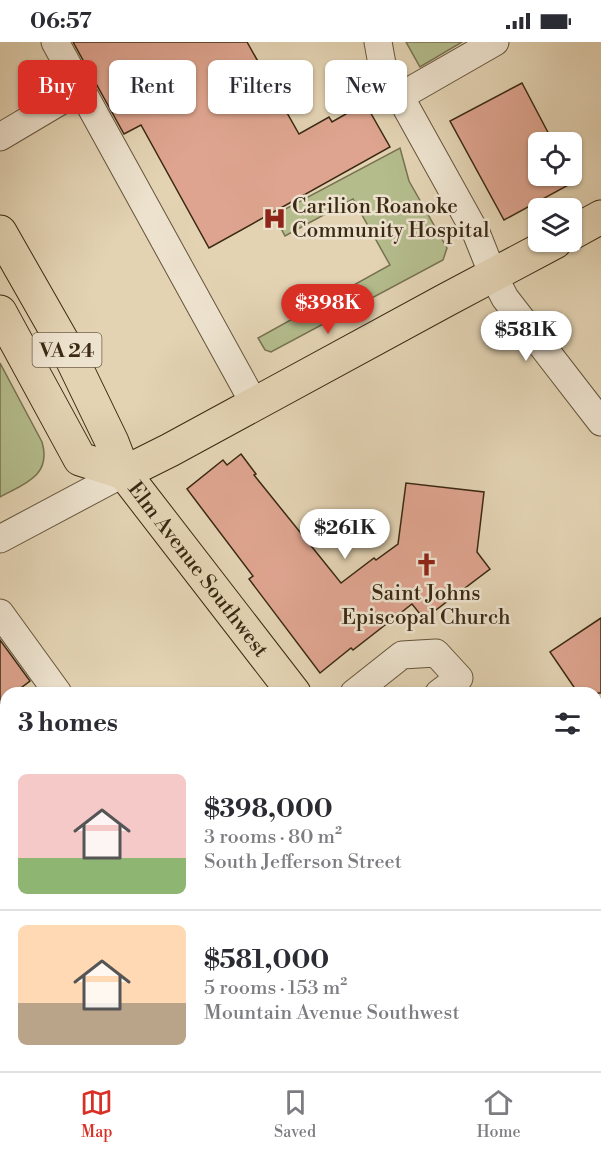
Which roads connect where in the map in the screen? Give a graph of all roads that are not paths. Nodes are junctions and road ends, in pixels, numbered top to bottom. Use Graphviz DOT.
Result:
graph roads {
  1 [pos="55,42"];
  2 [pos="378,42"];
  3 [pos="495,42"];
  4 [pos="65,60"];
  5 [pos="381,60"];
  6 [pos="407,92"];
  7 [pos="407,111"];
  8 [pos="39,114"];
  9 [pos="95,114"];
  10 [pos="0,137"];
  11 [pos="601,217"];
  12 [pos="582,227"];
  13 [pos="0,231"];
  14 [pos="536,252"];
  15 [pos="493,275"];
  16 [pos="0,312"];
  17 [pos="255,405"];
  18 [pos="601,422"];
  19 [pos="124,473"];
  20 [pos="0,539"];
  21 [pos="0,614"];
  22 [pos="54,687"];
  23 [pos="289,687"];
  24 [pos="362,687"];
  25 [pos="447,687"];
  1 -- 4 [label="street"];
  2 -- 5 [label="street"];
  3 -- 6 [label="street"];
  7 -- 15 [label="street"];
  8 -- 10 [label="street"];
  9 -- 17 [label="street"];
  11 -- 12 [label="main road"];
  13 -- 19 [label="main road, VA 24"];
  14 -- 15 [label="main road"];
  15 -- 17 [label="main road"];
  15 -- 18 [label="street"];
  16 -- 19 [label="main road, VA 24"];
  17 -- 19 [label="main road"];
  19 -- 20 [label="street"];
  19 -- 23 [label="main road, Elm Avenue Southwest"];
  21 -- 22 [label="street"];
  24 -- 25 [label="street"];
}
